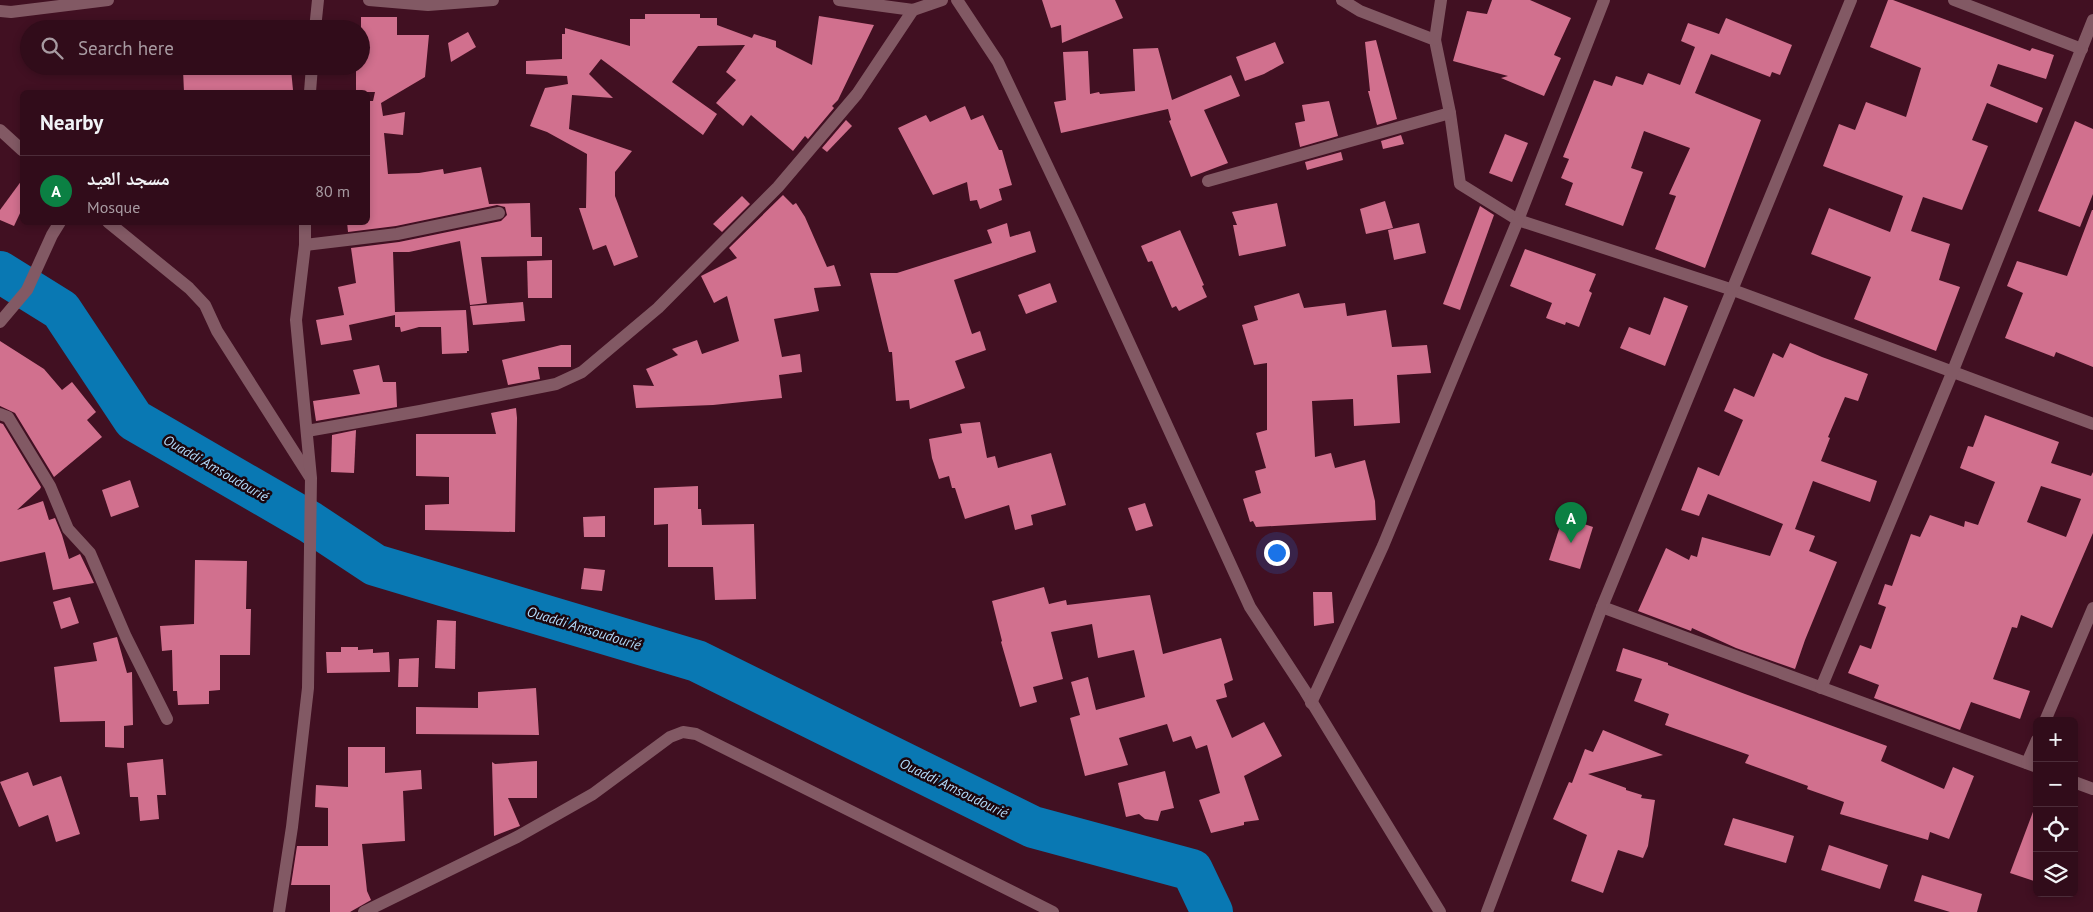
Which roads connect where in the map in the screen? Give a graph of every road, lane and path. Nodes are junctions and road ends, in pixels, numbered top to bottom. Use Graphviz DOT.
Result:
graph roads {
  1 [pos="108,0"];
  2 [pos="318,0"];
  3 [pos="369,0"];
  4 [pos="493,0"];
  5 [pos="839,0"];
  6 [pos="942,0"];
  7 [pos="957,0"];
  8 [pos="1342,0"];
  9 [pos="1441,0"];
  10 [pos="1604,0"];
  11 [pos="1851,0"];
  12 [pos="1954,0"];
  13 [pos="428,2"];
  14 [pos="913,10"];
  15 [pos="0,11"];
  16 [pos="316,20"];
  17 [pos="2093,20"];
  18 [pos="1434,40"];
  19 [pos="2082,50"];
  20 [pos="311,75"];
  21 [pos="310,90"];
  22 [pos="1450,113"];
  23 [pos="0,130"];
  24 [pos="20,148"];
  25 [pos="1208,181"];
  26 [pos="499,213"];
  27 [pos="1518,220"];
  28 [pos="58,225"];
  29 [pos="112,225"];
  30 [pos="305,225"];
  31 [pos="305,245"];
  32 [pos="1733,290"];
  33 [pos="0,322"];
  34 [pos="1952,373"];
  35 [pos="0,414"];
  36 [pos="2093,424"];
  37 [pos="307,431"];
  38 [pos="311,478"];
  39 [pos="1602,608"];
  40 [pos="2093,608"];
  41 [pos="1821,688"];
  42 [pos="1311,703"];
  43 [pos="2047,717"];
  44 [pos="168,719"];
  45 [pos="2032,765"];
  46 [pos="2078,783"];
  47 [pos="2093,789"];
  48 [pos="279,912"];
  49 [pos="364,912"];
  50 [pos="1053,912"];
  51 [pos="1440,912"];
  52 [pos="1487,912"];
  1 -- 15 [label="street"];
  2 -- 16 [label="street"];
  3 -- 13 [label="street"];
  4 -- 13 [label="street"];
  5 -- 14 [label="street"];
  6 -- 14 [label="street"];
  7 -- 42 [label="street"];
  8 -- 18 [label="street"];
  9 -- 18 [label="street"];
  10 -- 27 [label="street"];
  11 -- 32 [label="street"];
  12 -- 19 [label="street"];
  14 -- 37 [label="street"];
  17 -- 19 [label="street"];
  18 -- 22 [label="street"];
  19 -- 34 [label="street"];
  20 -- 21 [label="street"];
  22 -- 25 [label="street"];
  22 -- 27 [label="street"];
  23 -- 24 [label="street"];
  26 -- 31 [label="street"];
  27 -- 32 [label="street"];
  27 -- 42 [label="street"];
  28 -- 33 [label="street"];
  29 -- 38 [label="street"];
  30 -- 31 [label="street"];
  31 -- 37 [label="street"];
  32 -- 34 [label="street"];
  32 -- 39 [label="street"];
  34 -- 36 [label="street"];
  34 -- 41 [label="street"];
  35 -- 44 [label="street"];
  37 -- 38 [label="street"];
  38 -- 48 [label="street"];
  39 -- 41 [label="street"];
  39 -- 52 [label="street"];
  40 -- 43 [label="street"];
  41 -- 45 [label="street"];
  42 -- 51 [label="street"];
  46 -- 47 [label="street"];
  49 -- 50 [label="street"];
}
